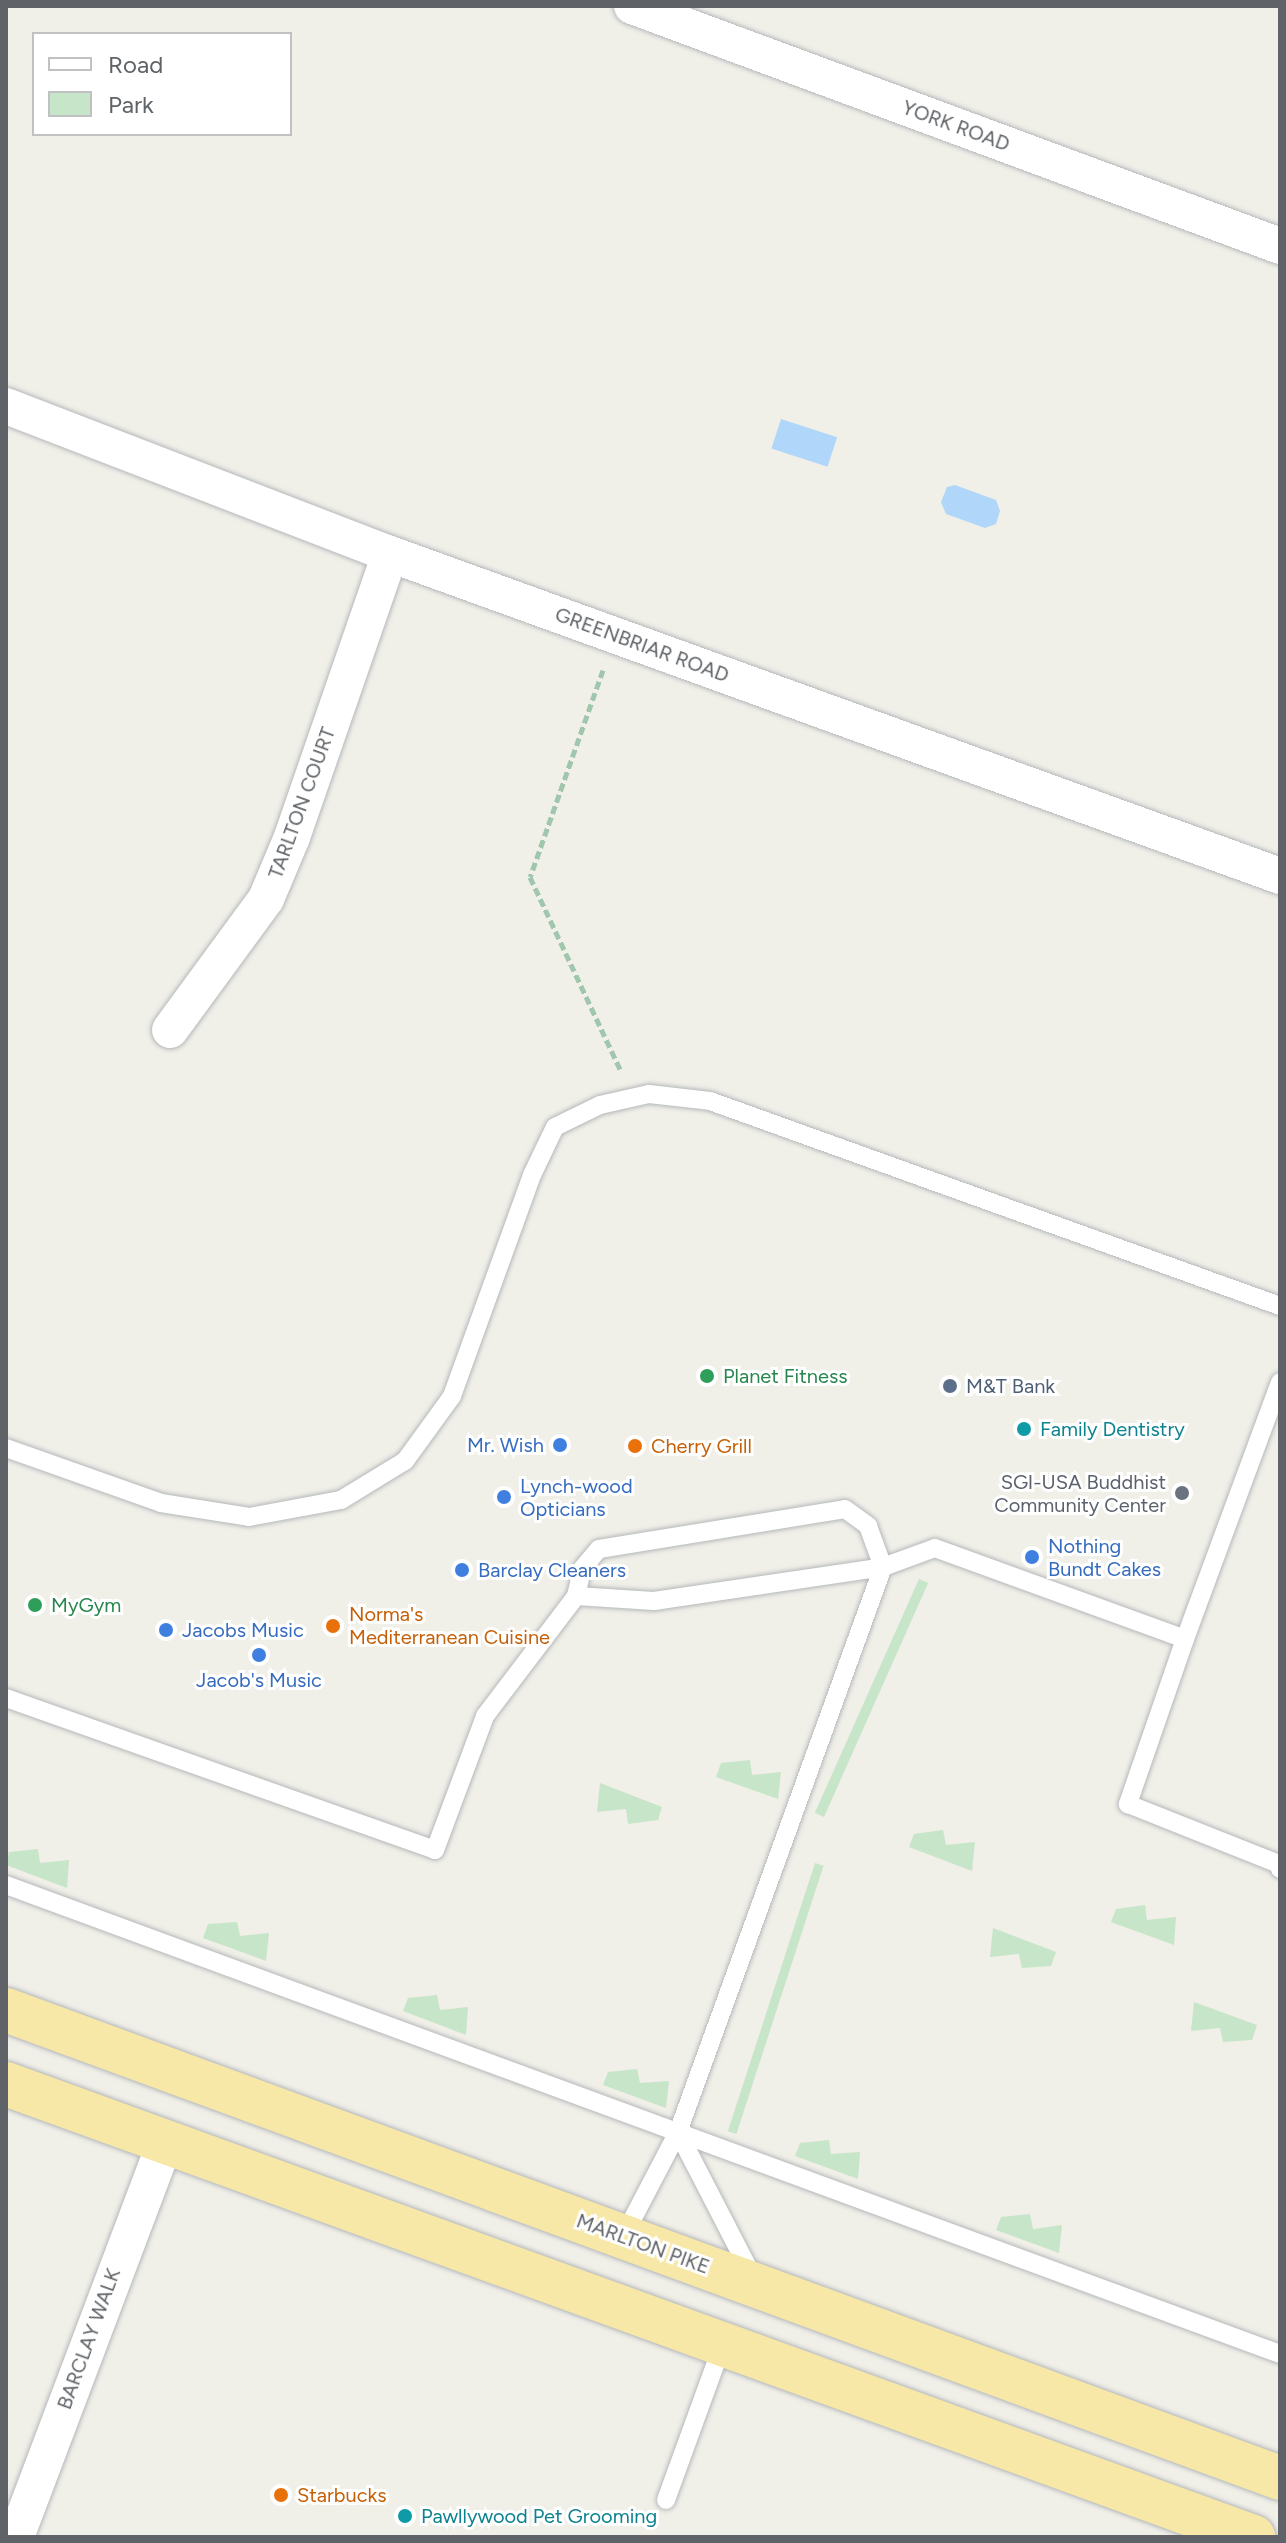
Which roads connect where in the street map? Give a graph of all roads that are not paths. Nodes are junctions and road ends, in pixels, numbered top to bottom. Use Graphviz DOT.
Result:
graph roads {
  1 [pos="632,6"];
  2 [pos="1280,246"];
  3 [pos="6,406"];
  4 [pos="390,554"];
  5 [pos="1280,876"];
  6 [pos="170,1030"];
  7 [pos="1280,1306"];
  8 [pos="1280,1382"];
  9 [pos="6,1448"];
  10 [pos="883,1567"];
  11 [pos="576,1596"];
  12 [pos="1185,1639"];
  13 [pos="6,1698"];
  14 [pos="1280,1869"];
  15 [pos="6,1885"];
  16 [pos="6,2010"];
  17 [pos="6,2084"];
  18 [pos="678,2132"];
  19 [pos="165,2143"];
  20 [pos="623,2237"];
  21 [pos="758,2287"];
  22 [pos="722,2346"];
  23 [pos="1280,2354"];
  24 [pos="1280,2478"];
  25 [pos="666,2500"];
  26 [pos="1194,2526"];
  27 [pos="16,2537"];
  28 [pos="1253,2537"];
  1 -- 2 [label="street, YORK ROAD"];
  3 -- 4 [label="street, GREENBRIAR ROAD"];
  4 -- 5 [label="street, GREENBRIAR ROAD"];
  4 -- 6 [label="street, TARLTON COURT"];
  7 -- 9 [label="lane"];
  8 -- 12 [label="lane"];
  10 -- 11 [label="lane"];
  10 -- 11 [label="lane"];
  10 -- 12 [label="lane"];
  10 -- 18 [label="lane"];
  11 -- 13 [label="lane"];
  12 -- 14 [label="lane"];
  15 -- 18 [label="lane"];
  16 -- 20 [label="highway, MARLTON PIKE"];
  17 -- 19 [label="highway"];
  18 -- 20 [label="lane"];
  18 -- 21 [label="lane"];
  18 -- 23 [label="lane"];
  19 -- 22 [label="highway"];
  19 -- 27 [label="street, BARCLAY WALK"];
  20 -- 21 [label="highway, MARLTON PIKE"];
  21 -- 24 [label="highway, MARLTON PIKE"];
  22 -- 25 [label="lane"];
  22 -- 26 [label="highway"];
  26 -- 28 [label="highway"];
}
